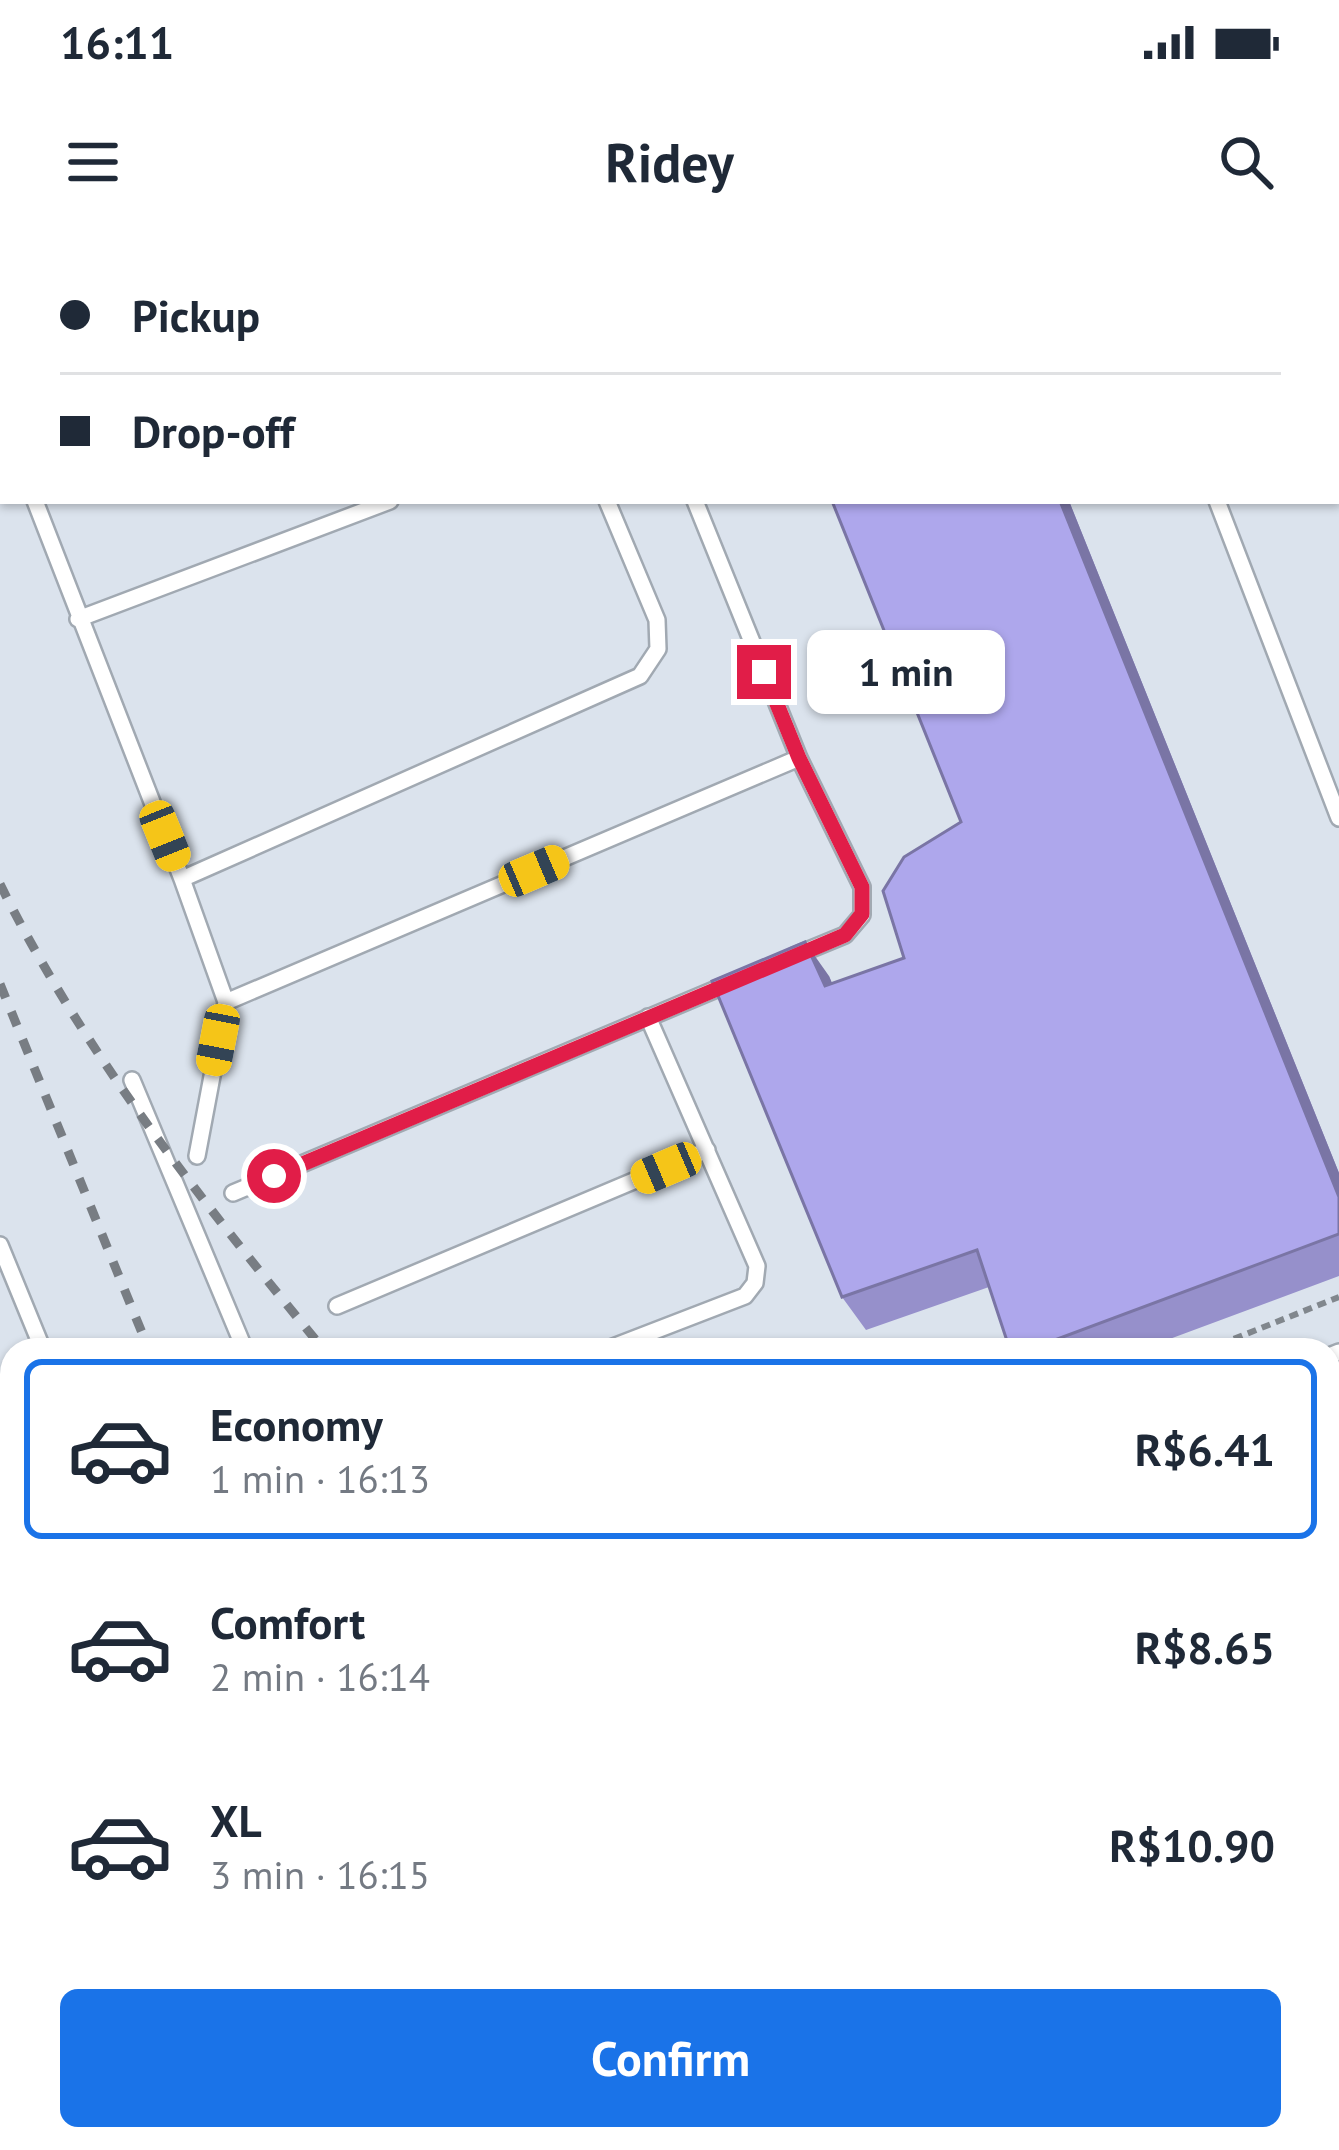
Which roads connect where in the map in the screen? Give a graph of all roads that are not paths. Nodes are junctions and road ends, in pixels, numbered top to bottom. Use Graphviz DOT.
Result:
graph roads {
  1 [pos="36,504"];
  2 [pos="382,504"];
  3 [pos="608,504"];
  4 [pos="696,504"];
  5 [pos="1218,504"];
  6 [pos="78,619"];
  7 [pos="799,758"];
  8 [pos="1339,818"];
  9 [pos="182,879"];
  10 [pos="779,962"];
  11 [pos="758,971"];
  12 [pos="226,1002"];
  13 [pos="648,1017"];
  14 [pos="132,1080"];
  15 [pos="707,1150"];
  16 [pos="197,1156"];
  17 [pos="233,1193"];
  18 [pos="0,1245"];
  19 [pos="338,1306"];
  20 [pos="38,1338"];
  21 [pos="239,1338"];
  22 [pos="636,1338"];
  1 -- 6 [label="lane"];
  2 -- 6 [label="lane"];
  3 -- 9 [label="lane"];
  4 -- 7 [label="lane"];
  5 -- 8 [label="lane"];
  6 -- 9 [label="lane"];
  7 -- 10 [label="lane"];
  7 -- 12 [label="lane"];
  9 -- 12 [label="lane"];
  11 -- 13 [label="lane"];
  12 -- 16 [label="lane"];
  13 -- 15 [label="lane"];
  13 -- 17 [label="lane"];
  14 -- 21 [label="lane"];
  15 -- 19 [label="lane"];
  15 -- 22 [label="lane"];
  18 -- 20 [label="lane"];
}
